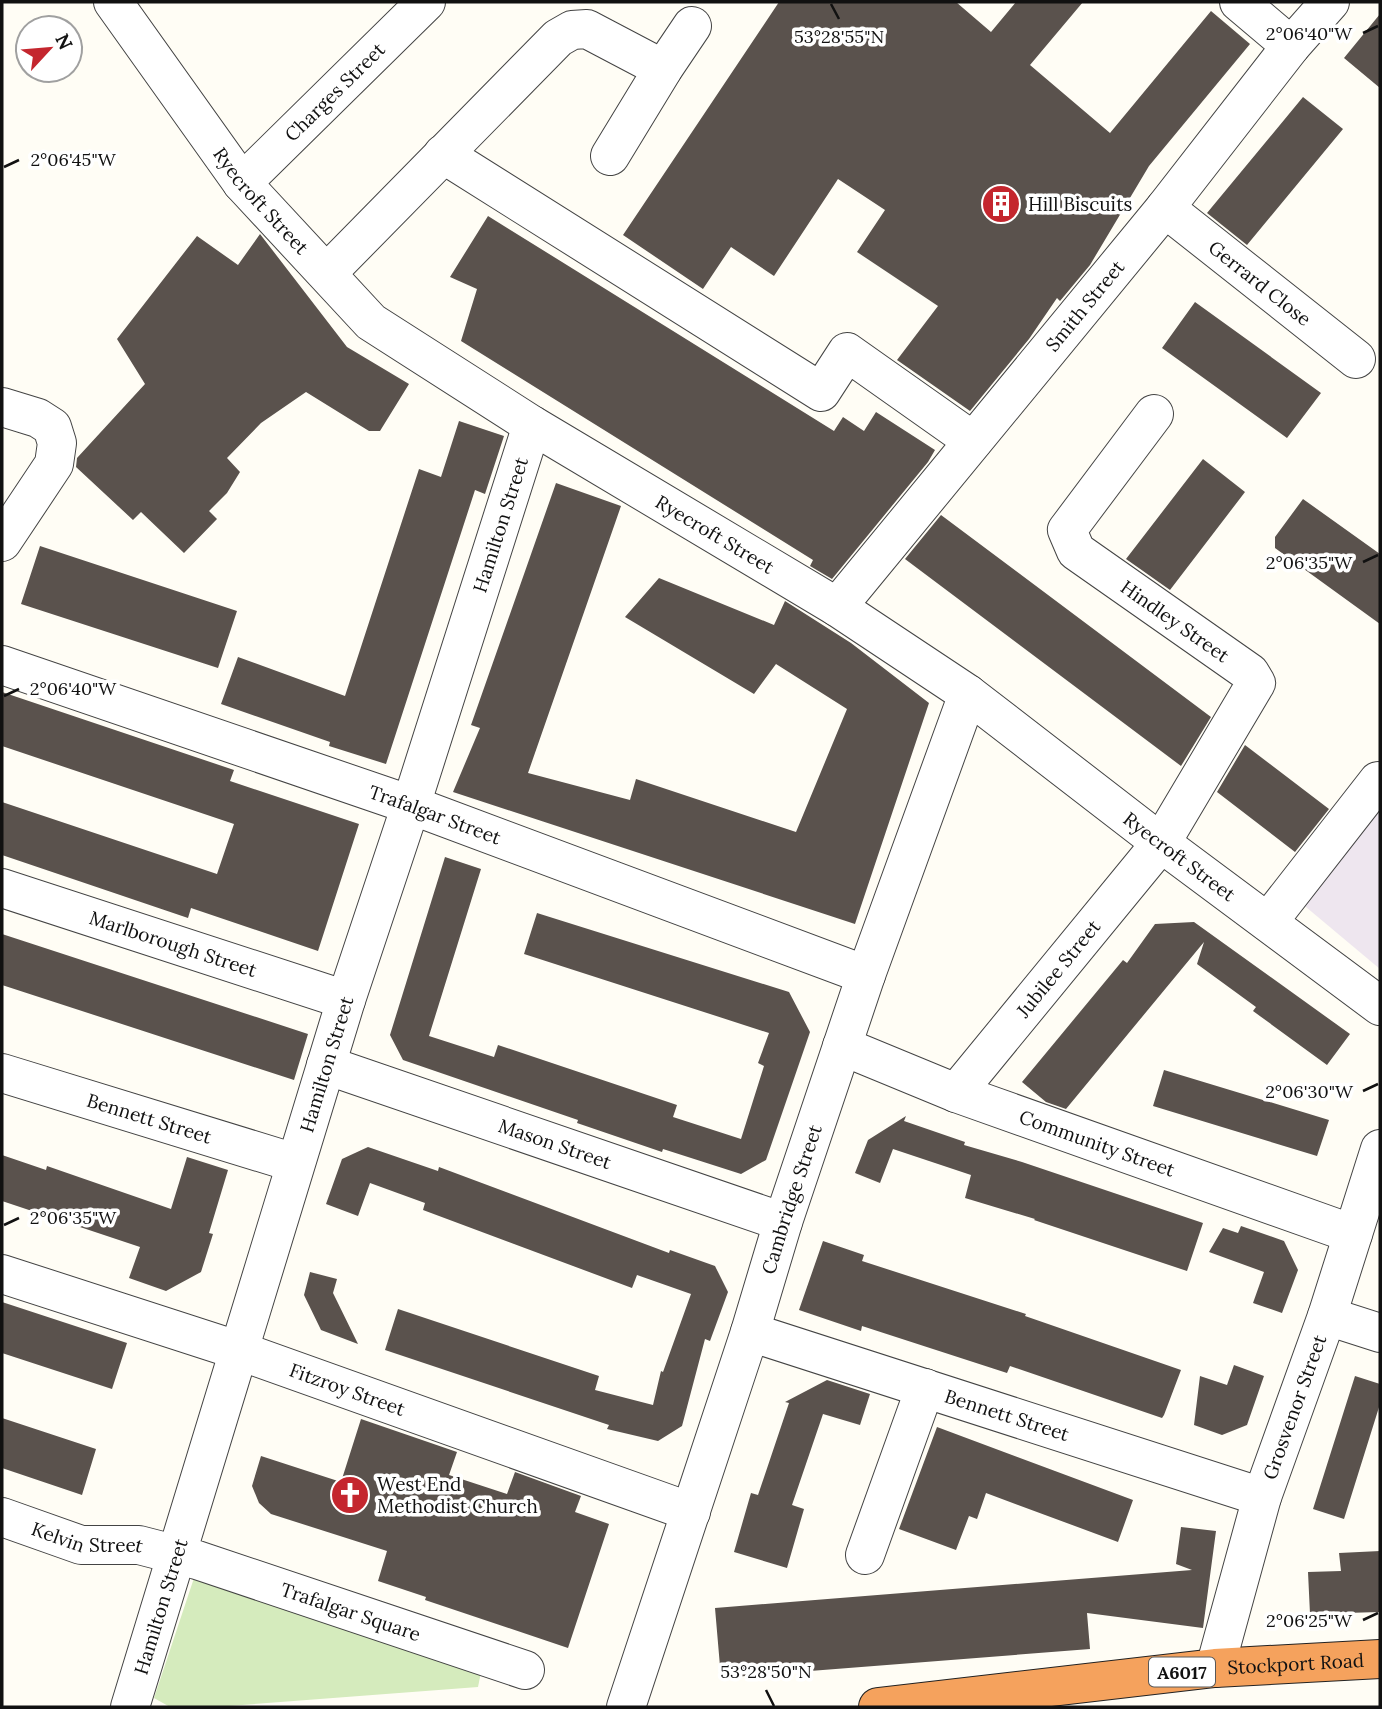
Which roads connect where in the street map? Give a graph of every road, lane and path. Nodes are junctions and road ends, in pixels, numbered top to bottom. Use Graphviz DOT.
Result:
graph roads {
  1 [pos="113,2"];
  2 [pos="426,2"];
  3 [pos="1239,2"];
  4 [pos="1330,2"];
  5 [pos="692,26"];
  6 [pos="1291,46"];
  7 [pos="663,69"];
  8 [pos="443,154"];
  9 [pos="610,156"];
  10 [pos="242,183"];
  11 [pos="1165,208"];
  12 [pos="327,273"];
  13 [pos="1356,359"];
  14 [pos="2,407"];
  15 [pos="1154,414"];
  16 [pos="532,425"];
  17 [pos="973,441"];
  18 [pos="2,542"];
  19 [pos="836,607"];
  20 [pos="2,665"];
  21 [pos="968,694"];
  22 [pos="1378,781"];
  23 [pos="411,805"];
  24 [pos="1161,843"];
  25 [pos="2,888"];
  26 [pos="1268,922"];
  27 [pos="866,975"];
  28 [pos="346,1000"];
  29 [pos="1380,1006"];
  30 [pos="842,1046"];
  31 [pos="326,1065"];
  32 [pos="2,1073"];
  33 [pos="956,1093"];
  34 [pos="1380,1149"];
  35 [pos="295,1163"];
  36 [pos="783,1222"];
  37 [pos="1353,1234"];
  38 [pos="2,1274"];
  39 [pos="1327,1316"];
  40 [pos="750,1332"];
  41 [pos="1380,1333"];
  42 [pos="240,1351"];
  43 [pos="925,1388"];
  44 [pos="1262,1497"];
  45 [pos="691,1511"];
  46 [pos="2,1517"];
  47 [pos="176,1555"];
  48 [pos="865,1555"];
  49 [pos="1380,1659"];
  50 [pos="1214,1668"];
  51 [pos="525,1670"];
  52 [pos="984,1701"];
  53 [pos="130,1707"];
  54 [pos="626,1707"];
  55 [pos="878,1707"];
  1 -- 10 [label="street, Ryecroft Street"];
  2 -- 10 [label="street, Charges Street"];
  3 -- 6 [label="street"];
  4 -- 6 [label="street, Smith Street"];
  5 -- 7 [label="street"];
  6 -- 11 [label="street, Smith Street"];
  7 -- 8 [label="street"];
  7 -- 9 [label="street"];
  8 -- 12 [label="street"];
  8 -- 17 [label="street"];
  10 -- 12 [label="street, Ryecroft Street"];
  11 -- 13 [label="street, Gerrard Close"];
  11 -- 17 [label="street, Smith Street"];
  12 -- 16 [label="street, Ryecroft Street"];
  14 -- 18 [label="street"];
  15 -- 24 [label="street, Hindley Street"];
  16 -- 19 [label="street, Ryecroft Street"];
  16 -- 23 [label="street, Hamilton Street"];
  17 -- 19 [label="street, Smith Street"];
  19 -- 21 [label="street, Ryecroft Street"];
  20 -- 23 [label="street, Trafalgar Street"];
  21 -- 24 [label="street, Ryecroft Street"];
  21 -- 27 [label="street, Cambridge Street"];
  22 -- 26 [label="street"];
  23 -- 27 [label="street, Trafalgar Street"];
  23 -- 28 [label="street, Hamilton Street"];
  24 -- 26 [label="street, Ryecroft Street"];
  24 -- 33 [label="street, Jubilee Street"];
  25 -- 28 [label="street, Marlborough Street"];
  26 -- 29 [label="street, Ryecroft Street"];
  27 -- 30 [label="street, Cambridge Street"];
  28 -- 31 [label="street, Hamilton Street"];
  30 -- 33 [label="street, Community Street"];
  30 -- 36 [label="street, Cambridge Street"];
  31 -- 35 [label="street, Hamilton Street"];
  31 -- 36 [label="street, Mason Street"];
  32 -- 35 [label="street, Bennett Street"];
  33 -- 37 [label="street, Community Street"];
  34 -- 37 [label="street, Grosvenor Street"];
  35 -- 42 [label="street, Hamilton Street"];
  36 -- 40 [label="street, Cambridge Street"];
  37 -- 39 [label="street, Grosvenor Street"];
  38 -- 42 [label="street, Fitzroy Street"];
  39 -- 41 [label="street"];
  39 -- 44 [label="street, Grosvenor Street"];
  40 -- 43 [label="street, Bennett Street"];
  40 -- 45 [label="street, Cambridge Street"];
  42 -- 45 [label="street, Fitzroy Street"];
  42 -- 47 [label="street, Hamilton Street"];
  43 -- 44 [label="street, Bennett Street"];
  43 -- 48 [label="street"];
  44 -- 50 [label="street, Grosvenor Street"];
  45 -- 54 [label="street, Cambridge Street"];
  46 -- 47 [label="street, Kelvin Street"];
  47 -- 51 [label="street, Trafalgar Square"];
  47 -- 53 [label="street, Hamilton Street"];
  49 -- 50 [label="highway, Stockport Road / A6017"];
  50 -- 52 [label="highway, Stockport Road / A6017"];
  52 -- 55 [label="highway, Stockport Road / A6017"];
}
